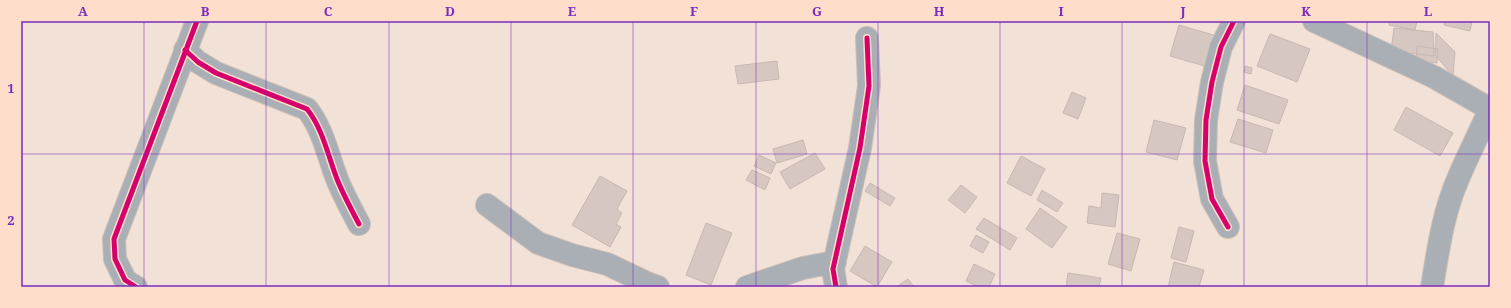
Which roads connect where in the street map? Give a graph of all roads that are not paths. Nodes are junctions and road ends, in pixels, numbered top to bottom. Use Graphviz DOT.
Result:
graph roads {
  1 [pos="197,21"];
  2 [pos="1234,21"];
  3 [pos="1314,21"];
  4 [pos="867,38"];
  5 [pos="185,50"];
  6 [pos="1490,109"];
  7 [pos="487,205"];
  8 [pos="358,224"];
  9 [pos="1228,226"];
  10 [pos="835,262"];
  11 [pos="136,287"];
  12 [pos="658,287"];
  13 [pos="747,287"];
  14 [pos="836,287"];
  15 [pos="1432,287"];
  1 -- 5 [label="street"];
  2 -- 9 [label="street"];
  3 -- 6 [label="street"];
  4 -- 10 [label="street"];
  5 -- 8 [label="street"];
  5 -- 11 [label="street"];
  6 -- 15 [label="street"];
  7 -- 12 [label="street"];
  10 -- 13 [label="street"];
  10 -- 14 [label="street"];
}
